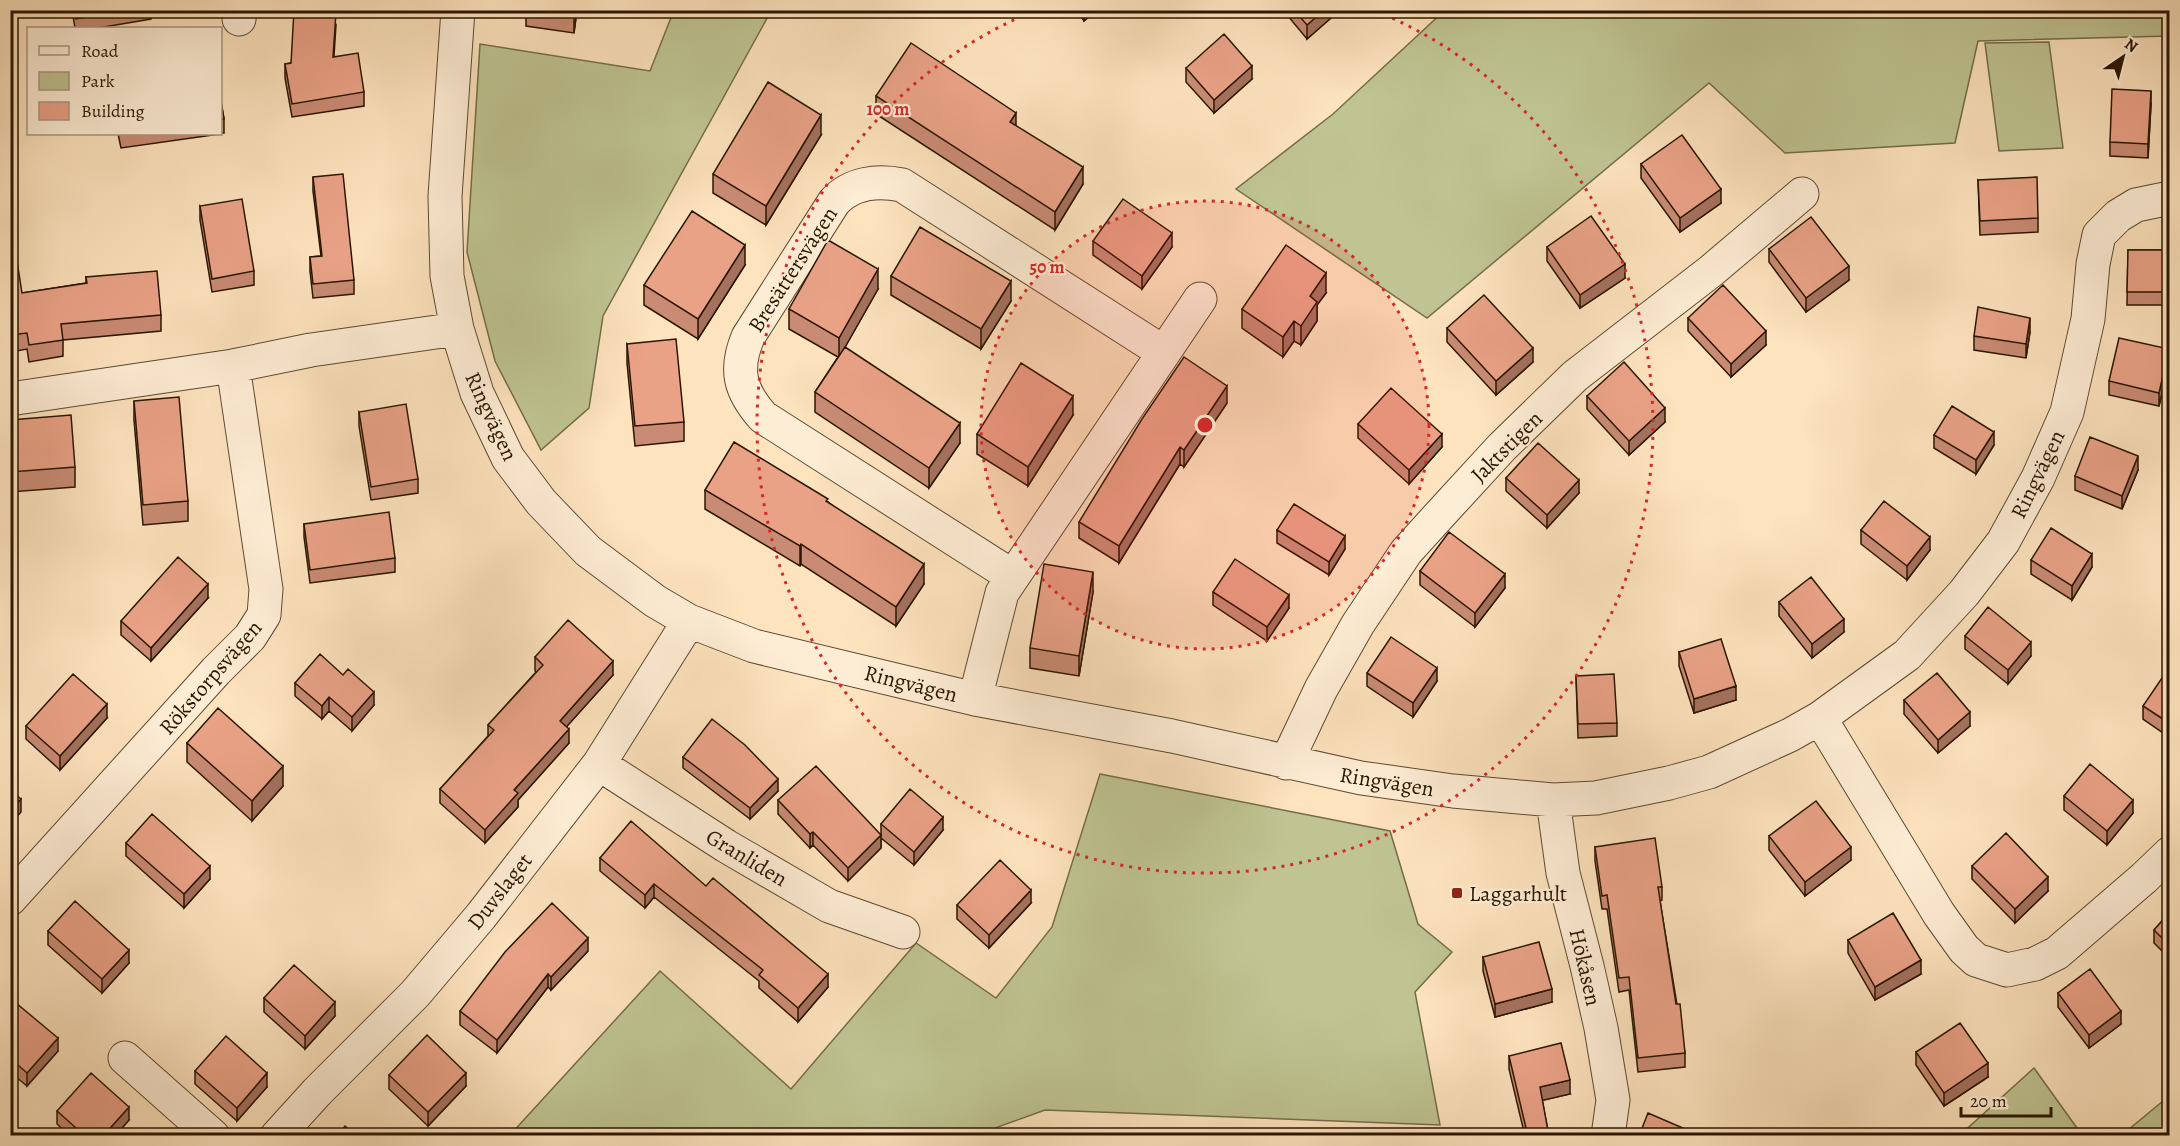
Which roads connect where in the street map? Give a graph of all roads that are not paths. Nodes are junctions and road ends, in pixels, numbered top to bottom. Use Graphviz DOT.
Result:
graph roads {
  1 [pos="458,10"];
  2 [pos="1802,194"];
  3 [pos="2169,198"];
  4 [pos="1200,299"];
  5 [pos="457,328"];
  6 [pos="1163,352"];
  7 [pos="233,366"];
  8 [pos="10,399"];
  9 [pos="1012,576"];
  10 [pos="689,621"];
  11 [pos="975,699"];
  12 [pos="1820,718"];
  13 [pos="1286,762"];
  14 [pos="599,764"];
  15 [pos="1552,800"];
  16 [pos="2169,853"];
  17 [pos="10,899"];
  18 [pos="903,932"];
  19 [pos="125,1058"];
  20 [pos="213,1136"];
  21 [pos="277,1136"];
  22 [pos="1608,1136"];
  1 -- 5 [label="street, Ringvägen"];
  2 -- 13 [label="street, Jaktstigen"];
  3 -- 12 [label="street, Ringvägen"];
  4 -- 6 [label="street"];
  5 -- 7 [label="street"];
  5 -- 10 [label="street, Ringvägen"];
  6 -- 9 [label="street"];
  6 -- 9 [label="street, Bresättersvägen"];
  7 -- 8 [label="street"];
  7 -- 17 [label="street, Rökstorpsvägen"];
  9 -- 11 [label="street"];
  10 -- 11 [label="street, Ringvägen"];
  10 -- 14 [label="street, Duvslaget"];
  11 -- 13 [label="street, Ringvägen"];
  12 -- 15 [label="street, Ringvägen"];
  12 -- 16 [label="street"];
  13 -- 15 [label="street, Ringvägen"];
  14 -- 18 [label="street, Granliden"];
  14 -- 21 [label="street, Duvslaget"];
  15 -- 22 [label="street, Hökåsen"];
  19 -- 20 [label="street"];
}
